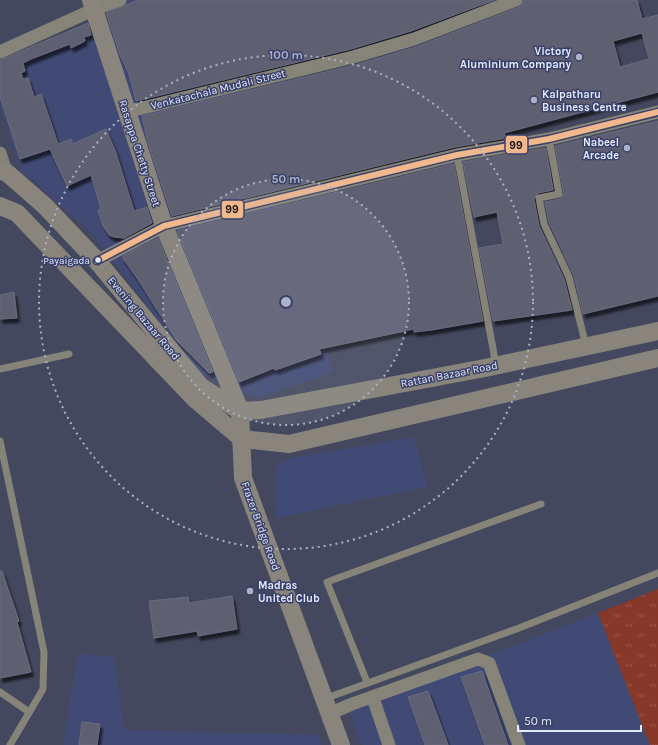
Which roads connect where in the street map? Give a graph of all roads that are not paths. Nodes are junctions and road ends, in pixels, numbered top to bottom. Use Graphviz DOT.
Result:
graph roads {
  1 [pos="120,0"];
  2 [pos="516,0"];
  3 [pos="93,4"];
  4 [pos="0,52"];
  5 [pos="126,112"];
  6 [pos="658,112"];
  7 [pos="549,139"];
  8 [pos="0,153"];
  9 [pos="457,156"];
  10 [pos="3,171"];
  11 [pos="0,206"];
  12 [pos="164,226"];
  13 [pos="97,262"];
  14 [pos="658,331"];
  15 [pos="586,346"];
  16 [pos="68,354"];
  17 [pos="658,358"];
  18 [pos="496,366"];
  19 [pos="0,369"];
  20 [pos="240,411"];
  21 [pos="242,439"];
  22 [pos="0,441"];
  23 [pos="541,504"];
  24 [pos="658,573"];
  25 [pos="367,682"];
  26 [pos="0,692"];
  27 [pos="372,698"];
  28 [pos="327,707"];
  29 [pos="29,712"];
  30 [pos="10,745"];
  31 [pos="341,745"];
  32 [pos="389,745"];
  33 [pos="519,745"];
  1 -- 3 [label="street"];
  2 -- 5 [label="street, Venkatachala Mudali Street"];
  3 -- 4 [label="street"];
  3 -- 5 [label="main road, Rasappa Chetty Street"];
  5 -- 12 [label="main road, Rasappa Chetty Street"];
  6 -- 7 [label="street"];
  7 -- 9 [label="street"];
  7 -- 15 [label="lane"];
  8 -- 10 [label="street"];
  9 -- 12 [label="street"];
  9 -- 18 [label="lane"];
  10 -- 13 [label="main road, Evening Bazaar Road"];
  11 -- 21 [label="main road, Evening Bazaar Road"];
  12 -- 13 [label="street"];
  12 -- 20 [label="main road, Rasappa Chetty Street"];
  13 -- 20 [label="main road, Evening Bazaar Road"];
  14 -- 15 [label="main road, Rattan Bazaar Road"];
  15 -- 18 [label="main road, Rattan Bazaar Road"];
  16 -- 19 [label="lane"];
  17 -- 21 [label="main road"];
  18 -- 20 [label="main road, Rattan Bazaar Road"];
  20 -- 21 [label="main road, Rasappa Chetty Street"];
  21 -- 28 [label="main road, Frazer Bridge Road"];
  22 -- 29 [label="lane"];
  23 -- 25 [label="lane"];
  24 -- 25 [label="lane"];
  25 -- 28 [label="lane"];
  26 -- 29 [label="lane"];
  27 -- 28 [label="street"];
  27 -- 32 [label="street"];
  27 -- 33 [label="street"];
  28 -- 31 [label="main road, Frazer Bridge Road"];
  29 -- 30 [label="lane"];
}
